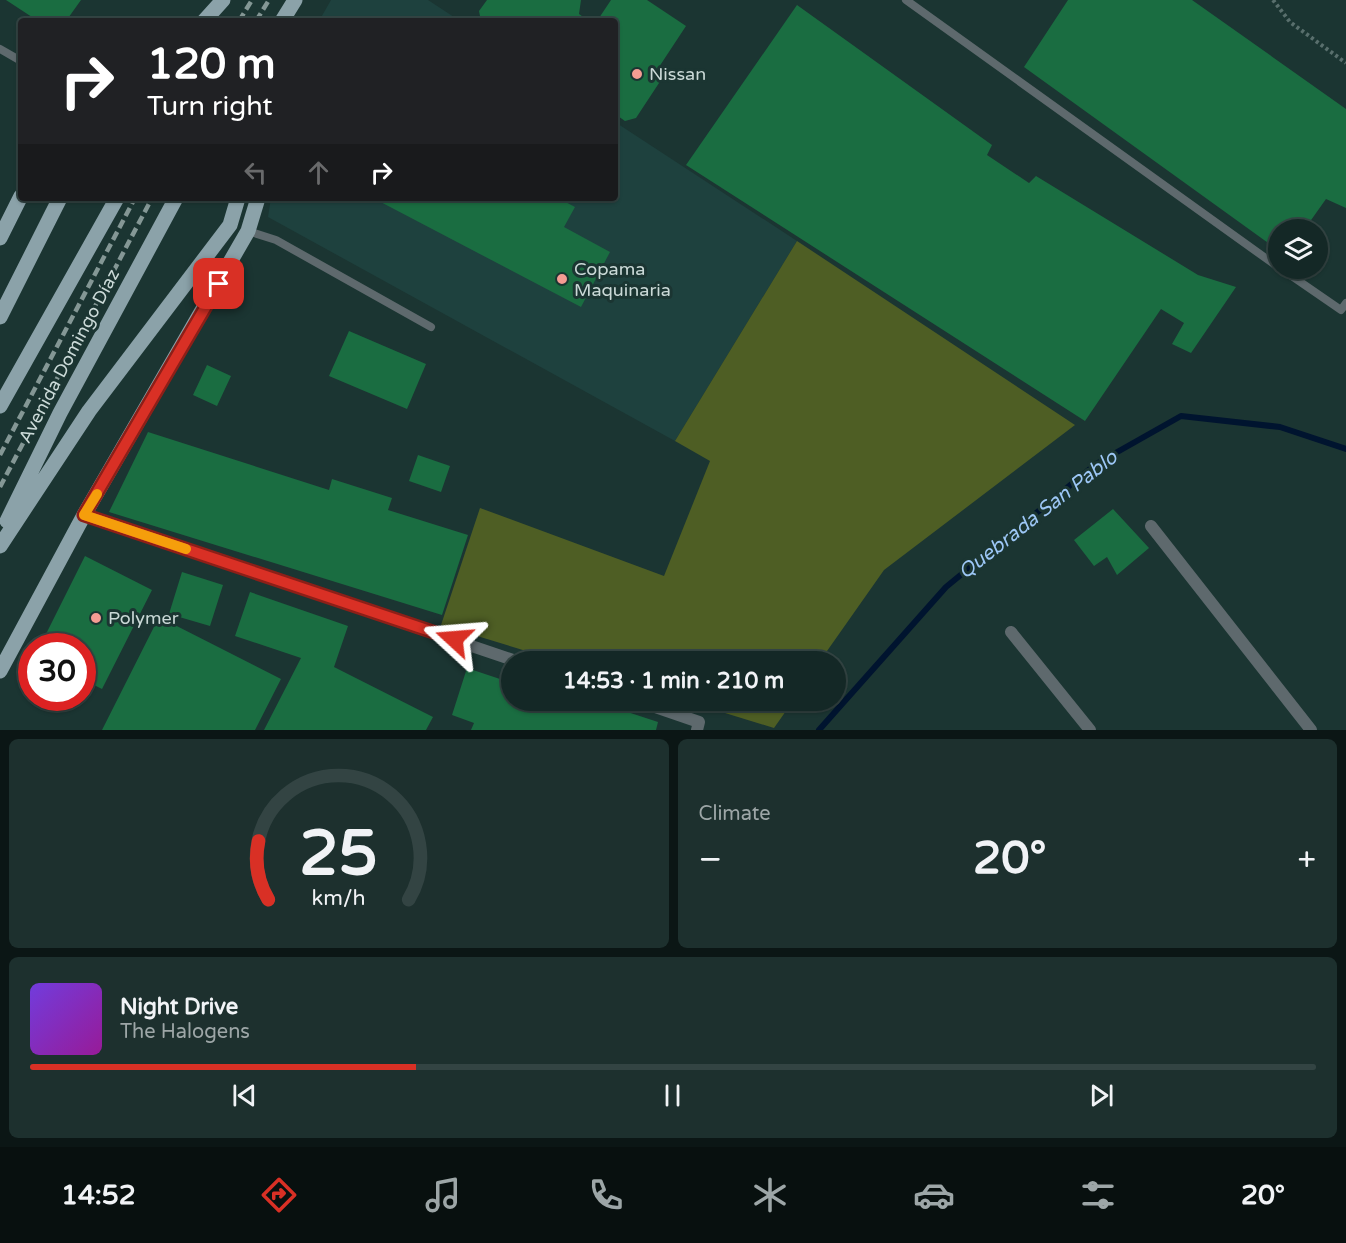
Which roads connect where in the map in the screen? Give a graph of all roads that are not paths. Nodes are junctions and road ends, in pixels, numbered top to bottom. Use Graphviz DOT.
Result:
graph roads {
  1 [pos="223,0"];
  2 [pos="230,0"];
  3 [pos="906,0"];
  4 [pos="207,18"];
  5 [pos="220,18"];
  6 [pos="0,49"];
  7 [pos="18,59"];
  8 [pos="18,201"];
  9 [pos="59,201"];
  10 [pos="115,201"];
  11 [pos="174,201"];
  12 [pos="237,201"];
  13 [pos="257,201"];
  14 [pos="248,231"];
  15 [pos="0,238"];
  16 [pos="1268,260"];
  17 [pos="1295,279"];
  18 [pos="1346,303"];
  19 [pos="0,317"];
  20 [pos="431,327"];
  21 [pos="0,406"];
  22 [pos="84,515"];
  23 [pos="1151,526"];
  24 [pos="0,534"];
  25 [pos="0,546"];
  26 [pos="1011,632"];
  27 [pos="501,656"];
  28 [pos="0,671"];
  29 [pos="666,711"];
  30 [pos="697,730"];
  31 [pos="1090,730"];
  32 [pos="1311,730"];
  1 -- 4 [label="main road"];
  2 -- 5 [label="main road"];
  3 -- 16 [label="lane"];
  6 -- 7 [label="lane"];
  8 -- 15 [label="main road"];
  9 -- 19 [label="main road"];
  10 -- 21 [label="main road, Avenida Domingo Díaz"];
  11 -- 24 [label="main road, Avenida Domingo Díaz"];
  12 -- 25 [label="main road"];
  13 -- 14 [label="main road"];
  14 -- 20 [label="lane"];
  14 -- 22 [label="main road"];
  17 -- 18 [label="lane"];
  22 -- 27 [label="street"];
  22 -- 28 [label="main road"];
  23 -- 32 [label="street"];
  26 -- 31 [label="street"];
  29 -- 30 [label="street"];
}
